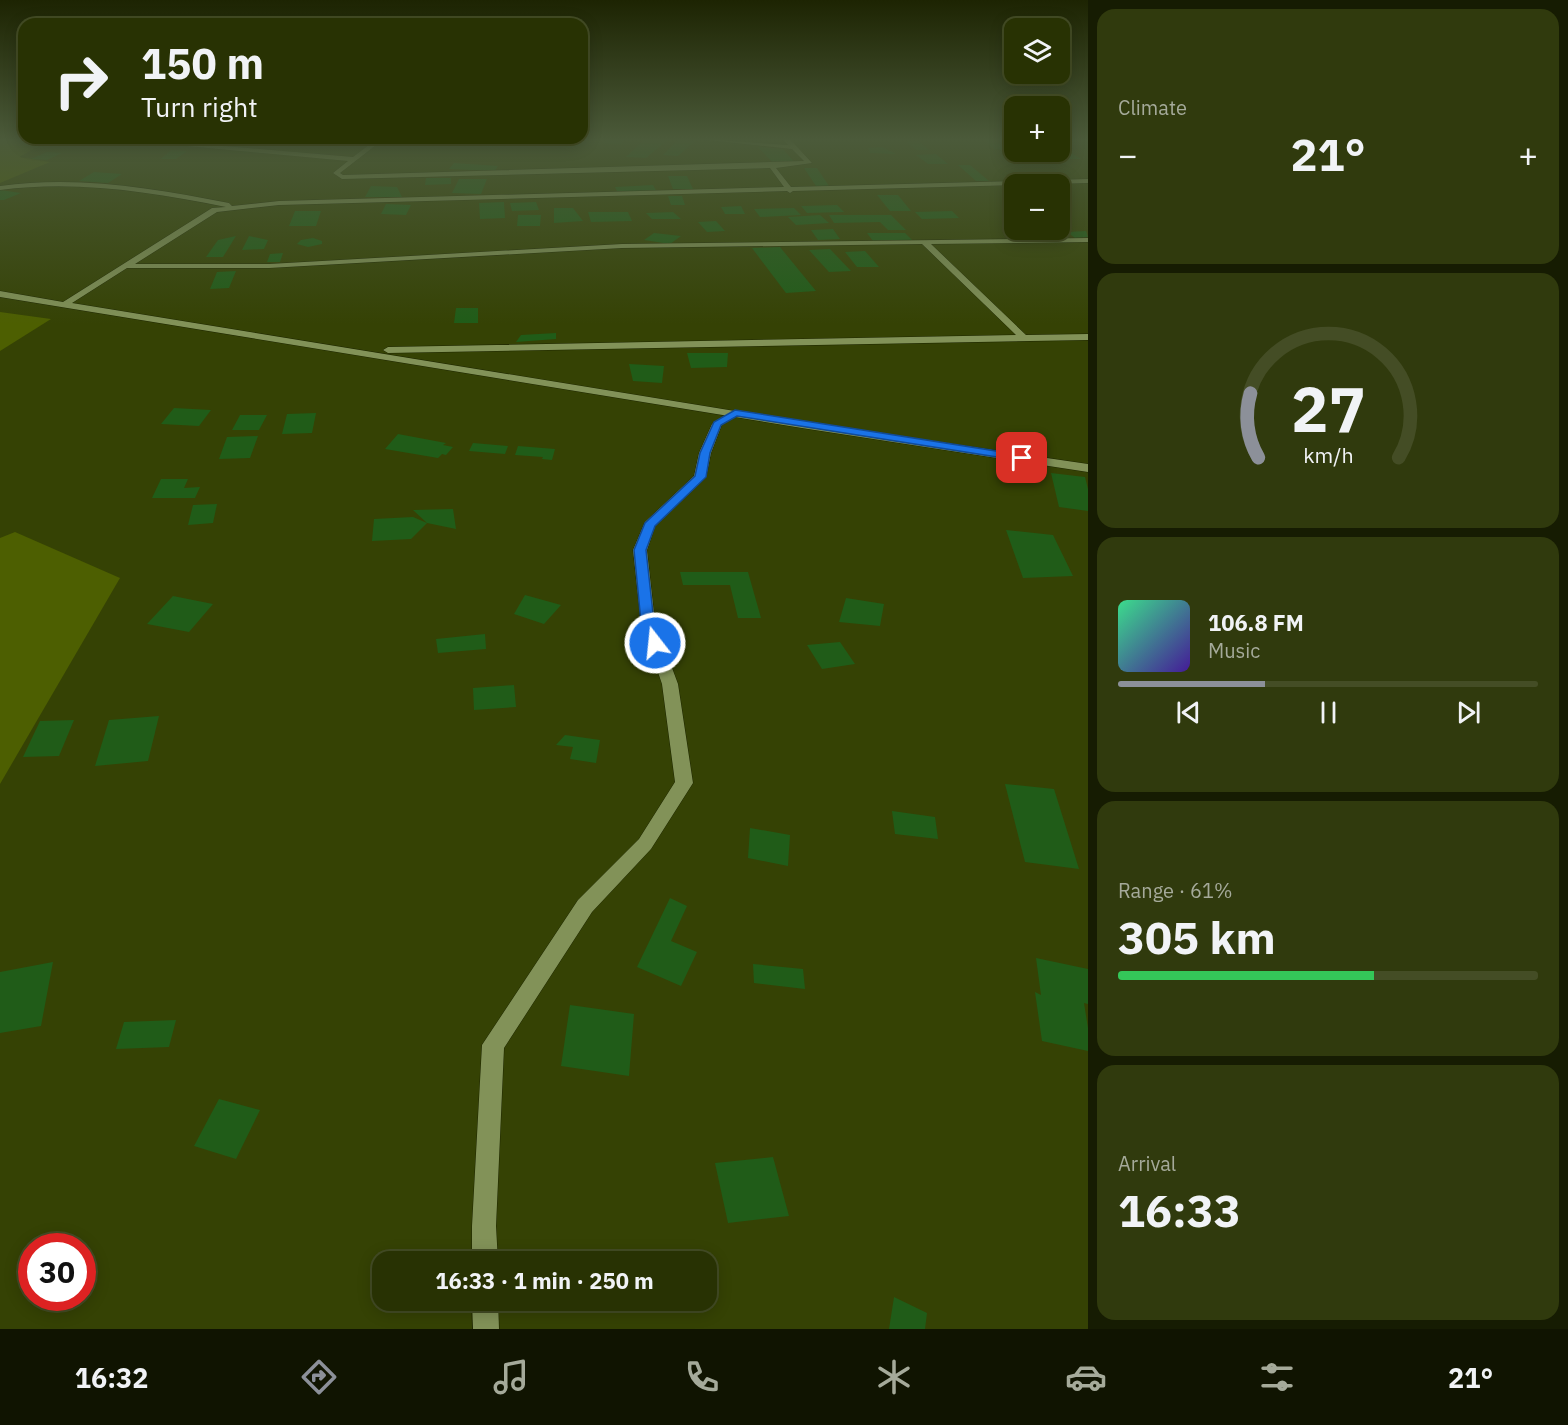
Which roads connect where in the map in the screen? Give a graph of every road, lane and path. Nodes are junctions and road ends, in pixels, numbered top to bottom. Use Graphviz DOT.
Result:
graph roads {
  1 [pos="201,200"];
  2 [pos="406,200"];
  3 [pos="238,207"];
  4 [pos="1072,240"];
  5 [pos="1088,240"];
  6 [pos="925,243"];
  7 [pos="124,266"];
  8 [pos="0,294"];
  9 [pos="65,304"];
  10 [pos="1088,337"];
  11 [pos="1024,338"];
  12 [pos="491,348"];
  13 [pos="351,351"];
  14 [pos="466,370"];
  15 [pos="701,407"];
  16 [pos="735,413"];
  17 [pos="717,424"];
  18 [pos="1088,468"];
  19 [pos="485,1251"];
  20 [pos="485,1311"];
  21 [pos="486,1329"];
  1 -- 3 [label="street"];
  2 -- 3 [label="street"];
  3 -- 7 [label="street"];
  4 -- 5 [label="street"];
  4 -- 6 [label="street"];
  6 -- 7 [label="street"];
  6 -- 11 [label="street"];
  7 -- 9 [label="street"];
  8 -- 9 [label="street"];
  9 -- 13 [label="street"];
  10 -- 11 [label="street"];
  11 -- 12 [label="street"];
  12 -- 13 [label="street"];
  12 -- 14 [label="street"];
  13 -- 14 [label="street"];
  14 -- 15 [label="street"];
  15 -- 16 [label="street"];
  15 -- 17 [label="street"];
  16 -- 17 [label="street"];
  16 -- 18 [label="street"];
  17 -- 19 [label="street"];
  20 -- 21 [label="street"];
}
